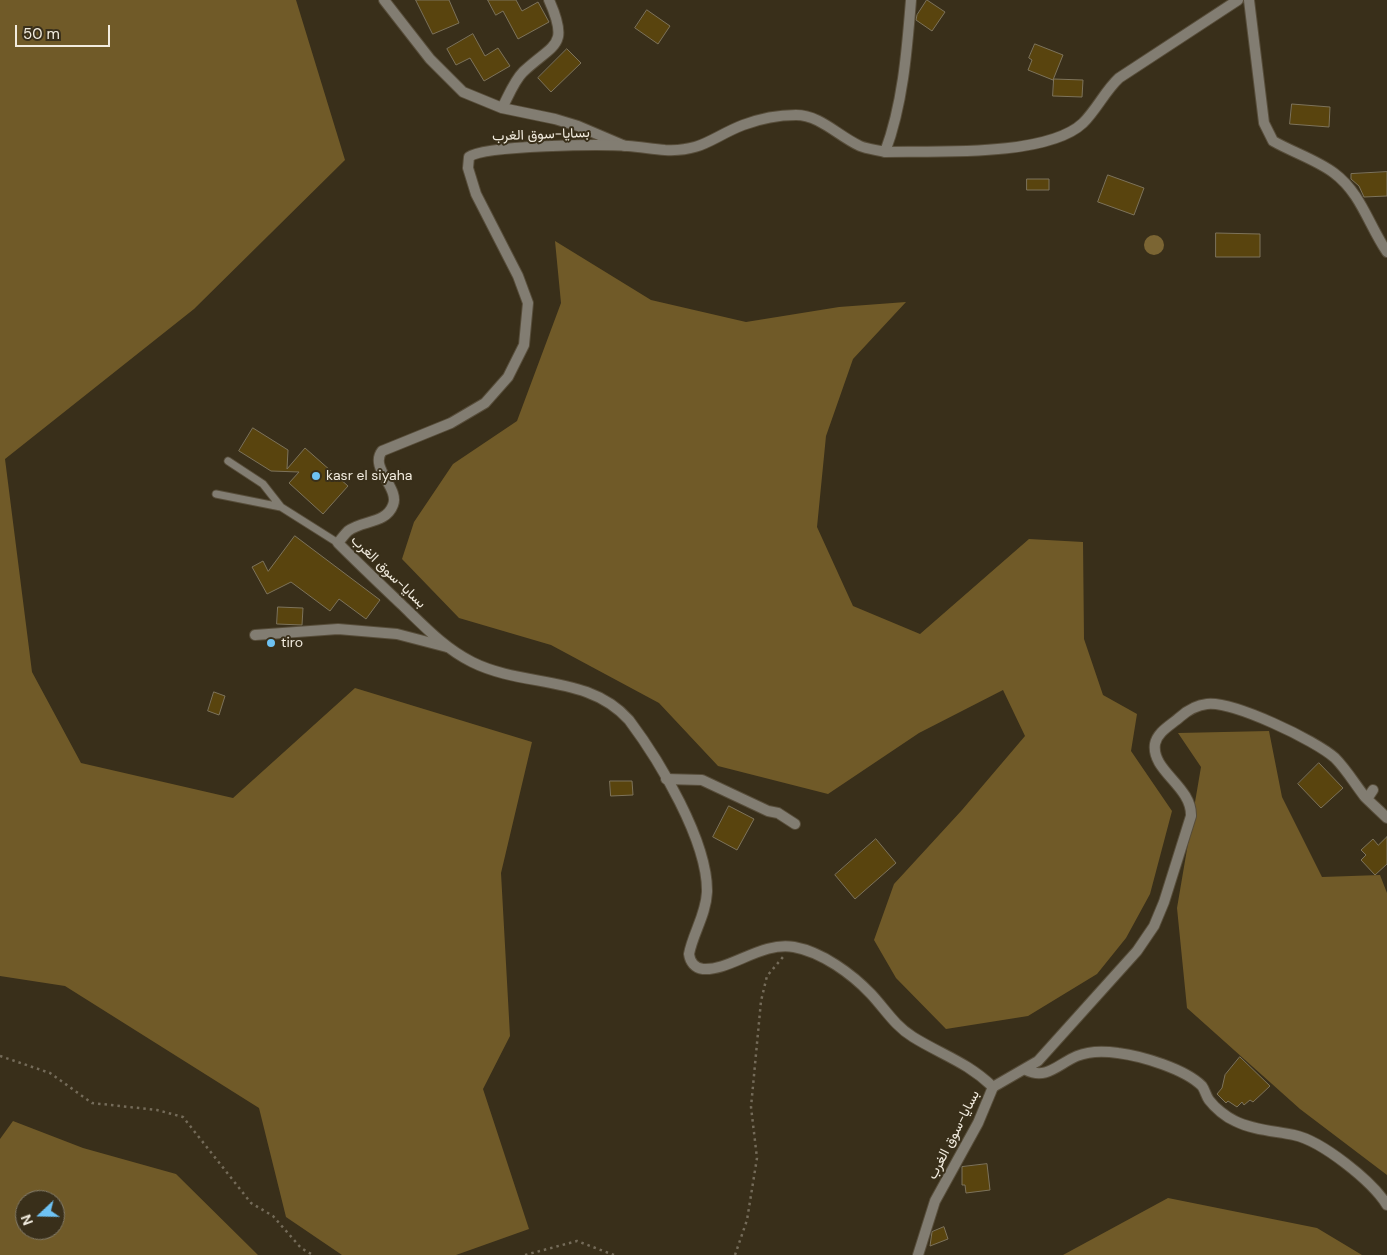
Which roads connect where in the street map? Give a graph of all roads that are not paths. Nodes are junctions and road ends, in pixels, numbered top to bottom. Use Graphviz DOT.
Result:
graph roads {
  1 [pos="384,0"];
  2 [pos="549,0"];
  3 [pos="911,0"];
  4 [pos="1238,0"];
  5 [pos="1249,0"];
  6 [pos="502,108"];
  7 [pos="626,146"];
  8 [pos="886,152"];
  9 [pos="1387,252"];
  10 [pos="228,461"];
  11 [pos="216,494"];
  12 [pos="281,508"];
  13 [pos="338,543"];
  14 [pos="255,635"];
  15 [pos="447,647"];
  16 [pos="666,779"];
  17 [pos="1387,818"];
  18 [pos="795,824"];
  19 [pos="1026,1070"];
  20 [pos="993,1087"];
  21 [pos="1387,1204"];
  22 [pos="918,1255"];
  1 -- 6 [label="street"];
  2 -- 6 [label="street"];
  3 -- 8 [label="street"];
  4 -- 8 [label="street, بسايا-سوق الغرب"];
  5 -- 9 [label="street"];
  6 -- 7 [label="street"];
  7 -- 8 [label="street, بسايا-سوق الغرب"];
  7 -- 13 [label="street, بسايا-سوق الغرب"];
  10 -- 12 [label="lane"];
  11 -- 12 [label="lane"];
  12 -- 13 [label="lane"];
  13 -- 15 [label="street, بسايا-سوق الغرب"];
  14 -- 15 [label="street"];
  15 -- 16 [label="street, بسايا-سوق الغرب"];
  16 -- 18 [label="street"];
  16 -- 20 [label="street, بسايا-سوق الغرب"];
  17 -- 19 [label="street"];
  19 -- 20 [label="street"];
  19 -- 21 [label="street"];
  20 -- 22 [label="street, بسايا-سوق الغرب"];
}
